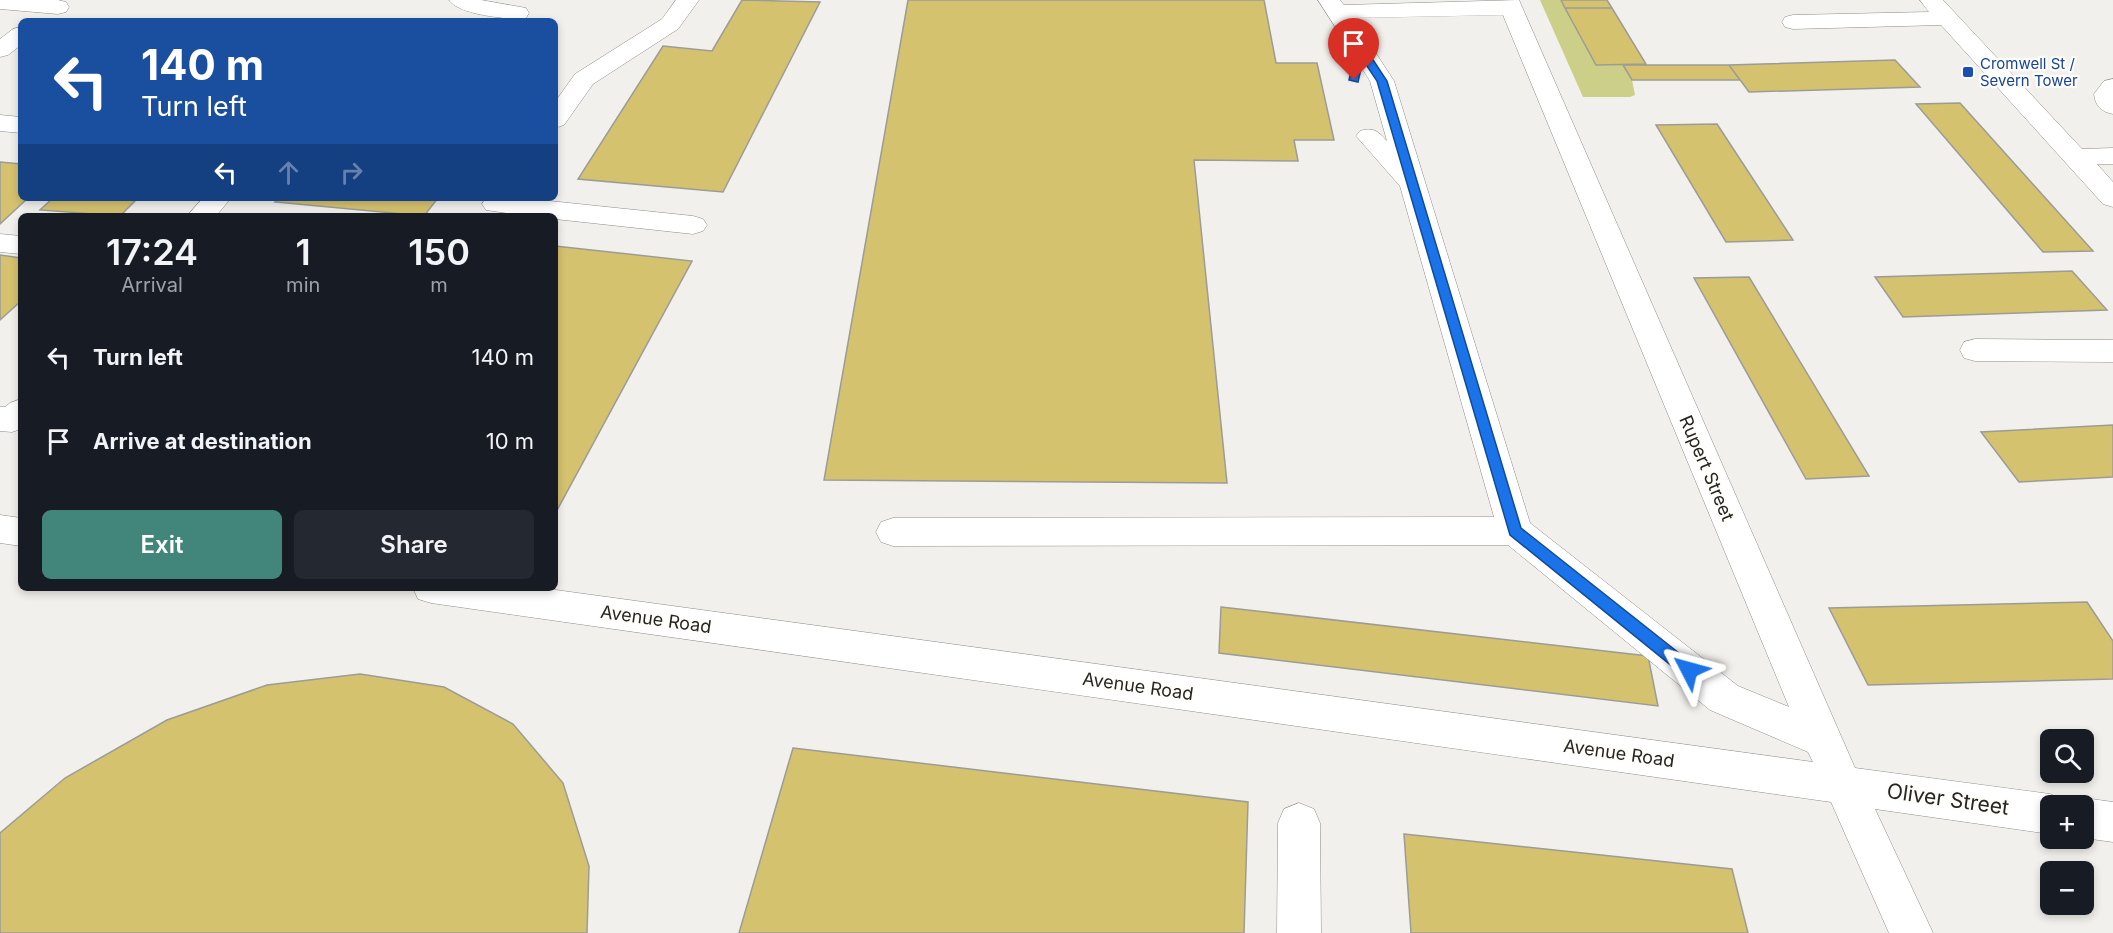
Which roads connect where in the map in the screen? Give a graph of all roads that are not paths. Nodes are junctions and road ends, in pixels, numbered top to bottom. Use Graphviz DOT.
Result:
graph roads {
  1 [pos="460,0"];
  2 [pos="688,0"];
  3 [pos="1931,0"];
  4 [pos="0,2"];
  5 [pos="1510,4"];
  6 [pos="1333,6"];
  7 [pos="518,13"];
  8 [pos="43,18"];
  9 [pos="1948,18"];
  10 [pos="1793,22"];
  11 [pos="18,36"];
  12 [pos="1360,48"];
  13 [pos="0,50"];
  14 [pos="1354,80"];
  15 [pos="2113,86"];
  16 [pos="2113,107"];
  17 [pos="558,116"];
  18 [pos="0,123"];
  19 [pos="18,125"];
  20 [pos="1369,136"];
  21 [pos="2113,156"];
  22 [pos="2075,157"];
  23 [pos="1414,186"];
  24 [pos="2113,198"];
  25 [pos="215,201"];
  26 [pos="495,206"];
  27 [pos="204,213"];
  28 [pos="693,225"];
  29 [pos="0,243"];
  30 [pos="18,245"];
  31 [pos="1975,350"];
  32 [pos="2113,351"];
  33 [pos="18,414"];
  34 [pos="0,419"];
  35 [pos="0,529"];
  36 [pos="1515,531"];
  37 [pos="18,532"];
  38 [pos="893,532"];
  39 [pos="453,591"];
  40 [pos="1822,739"];
  41 [pos="1845,785"];
  42 [pos="2040,813"];
  43 [pos="2094,819"];
  44 [pos="2113,822"];
  45 [pos="1299,823"];
  46 [pos="1299,933"];
  47 [pos="1911,933"];
  1 -- 7 [label="street"];
  2 -- 17 [label="street"];
  3 -- 9 [label="street"];
  4 -- 8 [label="street"];
  5 -- 6 [label="street"];
  5 -- 40 [label="street, Rupert Street"];
  6 -- 12 [label="street"];
  9 -- 10 [label="street"];
  9 -- 22 [label="street"];
  11 -- 13 [label="street"];
  12 -- 14 [label="street"];
  12 -- 23 [label="street"];
  15 -- 16 [label="street"];
  18 -- 19 [label="street"];
  20 -- 23 [label="street"];
  21 -- 22 [label="street"];
  22 -- 24 [label="street"];
  23 -- 36 [label="street"];
  25 -- 27 [label="street"];
  26 -- 28 [label="street"];
  29 -- 30 [label="street"];
  31 -- 32 [label="street"];
  33 -- 34 [label="street"];
  35 -- 37 [label="street"];
  36 -- 38 [label="street"];
  36 -- 40 [label="street"];
  39 -- 41 [label="street, Avenue Road"];
  40 -- 41 [label="street, Rupert Street"];
  41 -- 42 [label="street, Oliver Street"];
  41 -- 47 [label="street, Rupert Street"];
  43 -- 44 [label="street"];
  45 -- 46 [label="street"];
}
